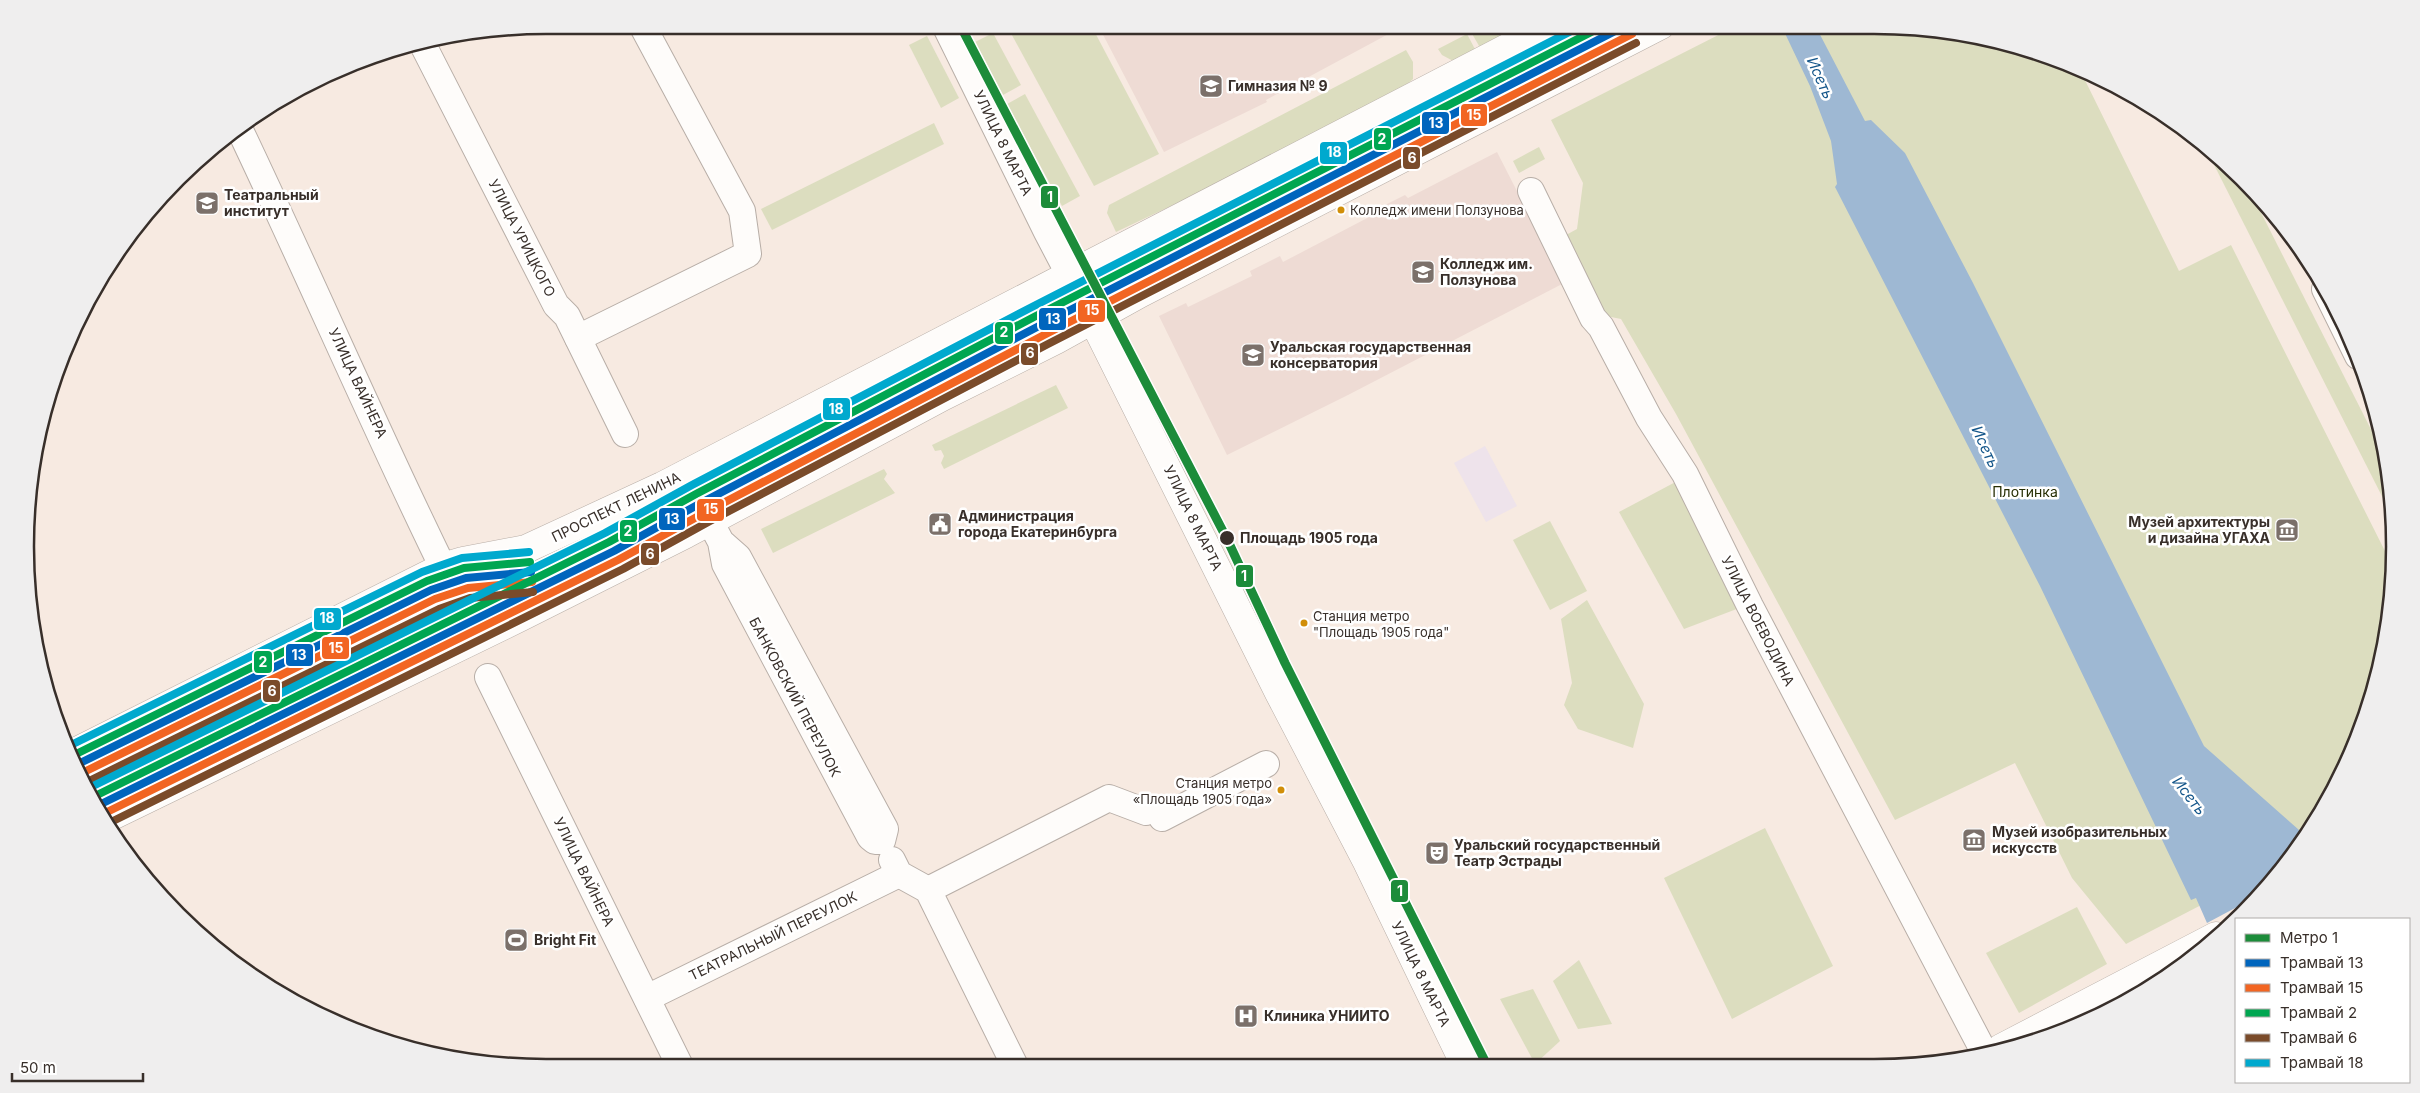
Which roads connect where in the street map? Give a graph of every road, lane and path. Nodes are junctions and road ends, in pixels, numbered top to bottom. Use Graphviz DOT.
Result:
graph roads {
  1 [pos="647,34"];
  2 [pos="950,34"];
  3 [pos="1534,34"];
  4 [pos="1644,34"];
  5 [pos="424,49"];
  6 [pos="242,134"];
  7 [pos="1530,191"];
  8 [pos="1070,275"];
  9 [pos="1093,320"];
  10 [pos="578,338"];
  11 [pos="625,434"];
  12 [pos="685,474"];
  13 [pos="716,532"];
  14 [pos="443,567"];
  15 [pos="478,638"];
  16 [pos="488,677"];
  17 [pos="77,751"];
  18 [pos="1266,764"];
  19 [pos="111,817"];
  20 [pos="899,874"];
  21 [pos="928,890"];
  22 [pos="2190,950"];
  23 [pos="647,998"];
  24 [pos="2028,1035"];
  25 [pos="1982,1047"];
  26 [pos="677,1059"];
  27 [pos="1012,1059"];
  28 [pos="1462,1059"];
  1 -- 10 [label="street"];
  2 -- 8 [label="street, УЛИЦА 8 МАРТА"];
  3 -- 8 [label="main road, ПРОСПЕКТ ЛЕНИНА"];
  4 -- 9 [label="main road"];
  5 -- 10 [label="street, УЛИЦА УРИЦКОГО"];
  6 -- 14 [label="street, УЛИЦА ВАЙНЕРА"];
  7 -- 25 [label="street, УЛИЦА ВОЕВОДИНА"];
  8 -- 9 [label="street, УЛИЦА 8 МАРТА"];
  8 -- 12 [label="main road, ПРОСПЕКТ ЛЕНИНА"];
  9 -- 13 [label="main road"];
  9 -- 28 [label="main road, УЛИЦА 8 МАРТА"];
  10 -- 11 [label="street, УЛИЦА УРИЦКОГО"];
  12 -- 13 [label="street, БАНКОВСКИЙ ПЕРЕУЛОК"];
  12 -- 14 [label="main road, ПРОСПЕКТ ЛЕНИНА"];
  13 -- 15 [label="main road"];
  13 -- 20 [label="street, БАНКОВСКИЙ ПЕРЕУЛОК"];
  14 -- 15 [label="street, УЛИЦА ВАЙНЕРА"];
  14 -- 17 [label="main road, ПРОСПЕКТ ЛЕНИНА"];
  15 -- 19 [label="main road"];
  16 -- 23 [label="street, УЛИЦА ВАЙНЕРА"];
  18 -- 21 [label="street"];
  20 -- 21 [label="street"];
  20 -- 23 [label="street, ТЕАТРАЛЬНЫЙ ПЕРЕУЛОК"];
  21 -- 27 [label="street"];
  22 -- 24 [label="main road"];
  23 -- 26 [label="street, УЛИЦА ВАЙНЕРА"];
}
